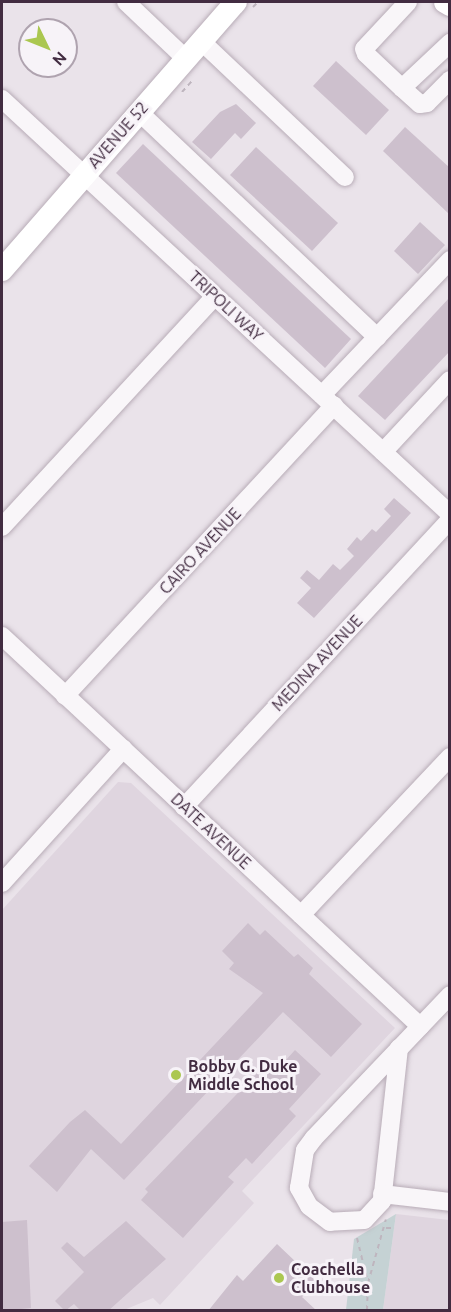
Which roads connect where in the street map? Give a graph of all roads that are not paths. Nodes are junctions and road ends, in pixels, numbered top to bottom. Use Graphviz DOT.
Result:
graph roads {
  1 [pos="126,2"];
  2 [pos="236,2"];
  3 [pos="408,2"];
  4 [pos="445,2"];
  5 [pos="450,5"];
  6 [pos="201,41"];
  7 [pos="450,43"];
  8 [pos="185,58"];
  9 [pos="450,80"];
  10 [pos="402,88"];
  11 [pos="2,99"];
  12 [pos="138,112"];
  13 [pos="84,175"];
  14 [pos="345,177"];
  15 [pos="450,260"];
  16 [pos="2,270"];
  17 [pos="215,296"];
  18 [pos="377,337"];
  19 [pos="450,380"];
  20 [pos="328,401"];
  21 [pos="383,452"];
  22 [pos="450,514"];
  23 [pos="450,520"];
  24 [pos="2,527"];
  25 [pos="2,636"];
  26 [pos="65,696"];
  27 [pos="123,749"];
  28 [pos="450,757"];
  29 [pos="184,807"];
  30 [pos="2,883"];
  31 [pos="301,915"];
  32 [pos="450,995"];
  33 [pos="420,1026"];
  34 [pos="399,1048"];
  35 [pos="382,1194"];
  36 [pos="450,1202"];
  1 -- 8 [label="street"];
  2 -- 6 [label="main road, AVENUE 52"];
  3 -- 10 [label="street"];
  4 -- 5 [label="main road"];
  6 -- 8 [label="main road, AVENUE 52"];
  6 -- 14 [label="street"];
  7 -- 10 [label="street"];
  8 -- 12 [label="main road, AVENUE 52"];
  9 -- 10 [label="street"];
  11 -- 13 [label="street, TRIPOLI WAY"];
  12 -- 13 [label="main road, AVENUE 52"];
  12 -- 18 [label="street"];
  13 -- 16 [label="main road, AVENUE 52"];
  13 -- 17 [label="street, TRIPOLI WAY"];
  15 -- 18 [label="street, CAIRO AVENUE"];
  17 -- 20 [label="street, TRIPOLI WAY"];
  17 -- 24 [label="street"];
  18 -- 20 [label="street, CAIRO AVENUE"];
  19 -- 21 [label="street"];
  20 -- 21 [label="street, TRIPOLI WAY"];
  20 -- 26 [label="street, CAIRO AVENUE"];
  21 -- 22 [label="street, TRIPOLI WAY"];
  23 -- 29 [label="street, MEDINA AVENUE"];
  25 -- 26 [label="street, DATE AVENUE"];
  26 -- 27 [label="street, DATE AVENUE"];
  27 -- 29 [label="street, DATE AVENUE"];
  27 -- 30 [label="street"];
  28 -- 31 [label="street"];
  29 -- 31 [label="street, DATE AVENUE"];
  31 -- 33 [label="street, DATE AVENUE"];
  32 -- 33 [label="street"];
  33 -- 34 [label="street"];
  34 -- 35 [label="street"];
  34 -- 35 [label="street"];
  35 -- 36 [label="street"];
}
